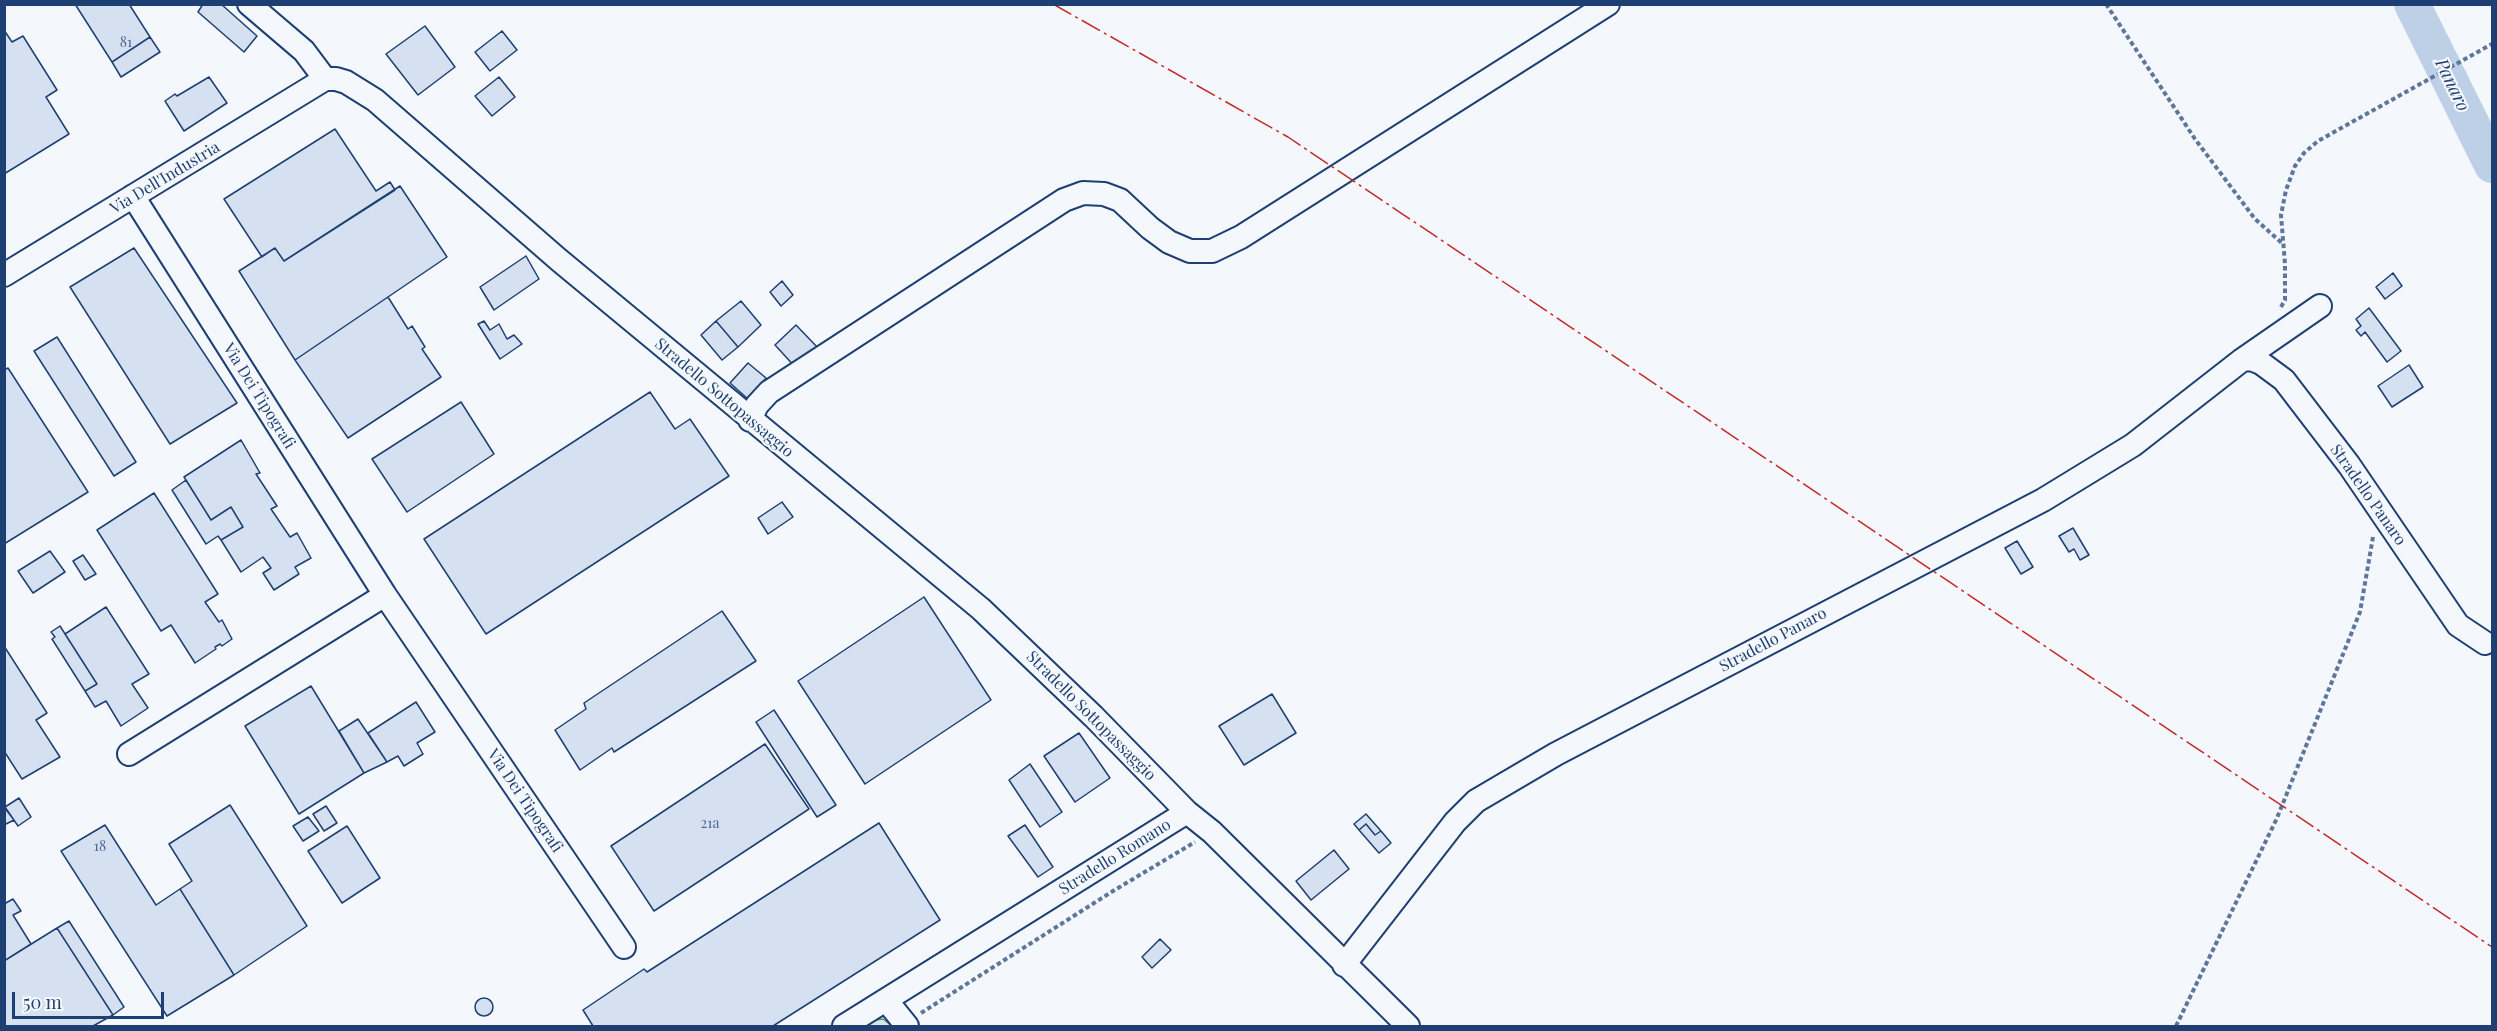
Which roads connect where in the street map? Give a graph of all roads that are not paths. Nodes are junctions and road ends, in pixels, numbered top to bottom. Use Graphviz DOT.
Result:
graph roads {
  1 [pos="249,4"];
  2 [pos="1608,4"];
  3 [pos="325,79"];
  4 [pos="134,196"];
  5 [pos="4,275"];
  6 [pos="2320,306"];
  7 [pos="2242,360"];
  8 [pos="750,420"];
  9 [pos="385,595"];
  10 [pos="2485,643"];
  11 [pos="129,754"];
  12 [pos="1187,812"];
  13 [pos="624,947"];
  14 [pos="1344,965"];
  15 [pos="886,999"];
  16 [pos="913,1021"];
  17 [pos="844,1026"];
  18 [pos="1408,1026"];
  1 -- 3 [label="street"];
  2 -- 8 [label="street"];
  3 -- 4 [label="street, Via Dell'Industria"];
  3 -- 8 [label="street, Stradello Sottopassaggio"];
  4 -- 5 [label="street, Via Dell'Industria"];
  4 -- 9 [label="street, Via Dei Tipografi"];
  6 -- 7 [label="street, Stradello Panaro"];
  7 -- 10 [label="street, Stradello Panaro"];
  7 -- 14 [label="street, Stradello Panaro"];
  8 -- 12 [label="street, Stradello Sottopassaggio"];
  9 -- 11 [label="street"];
  9 -- 13 [label="street, Via Dei Tipografi"];
  12 -- 14 [label="street, Stradello Romano"];
  12 -- 15 [label="street, Stradello Romano"];
  14 -- 18 [label="street, Stradello Romano"];
  15 -- 16 [label="street"];
  15 -- 17 [label="street, Stradello Romano"];
}
